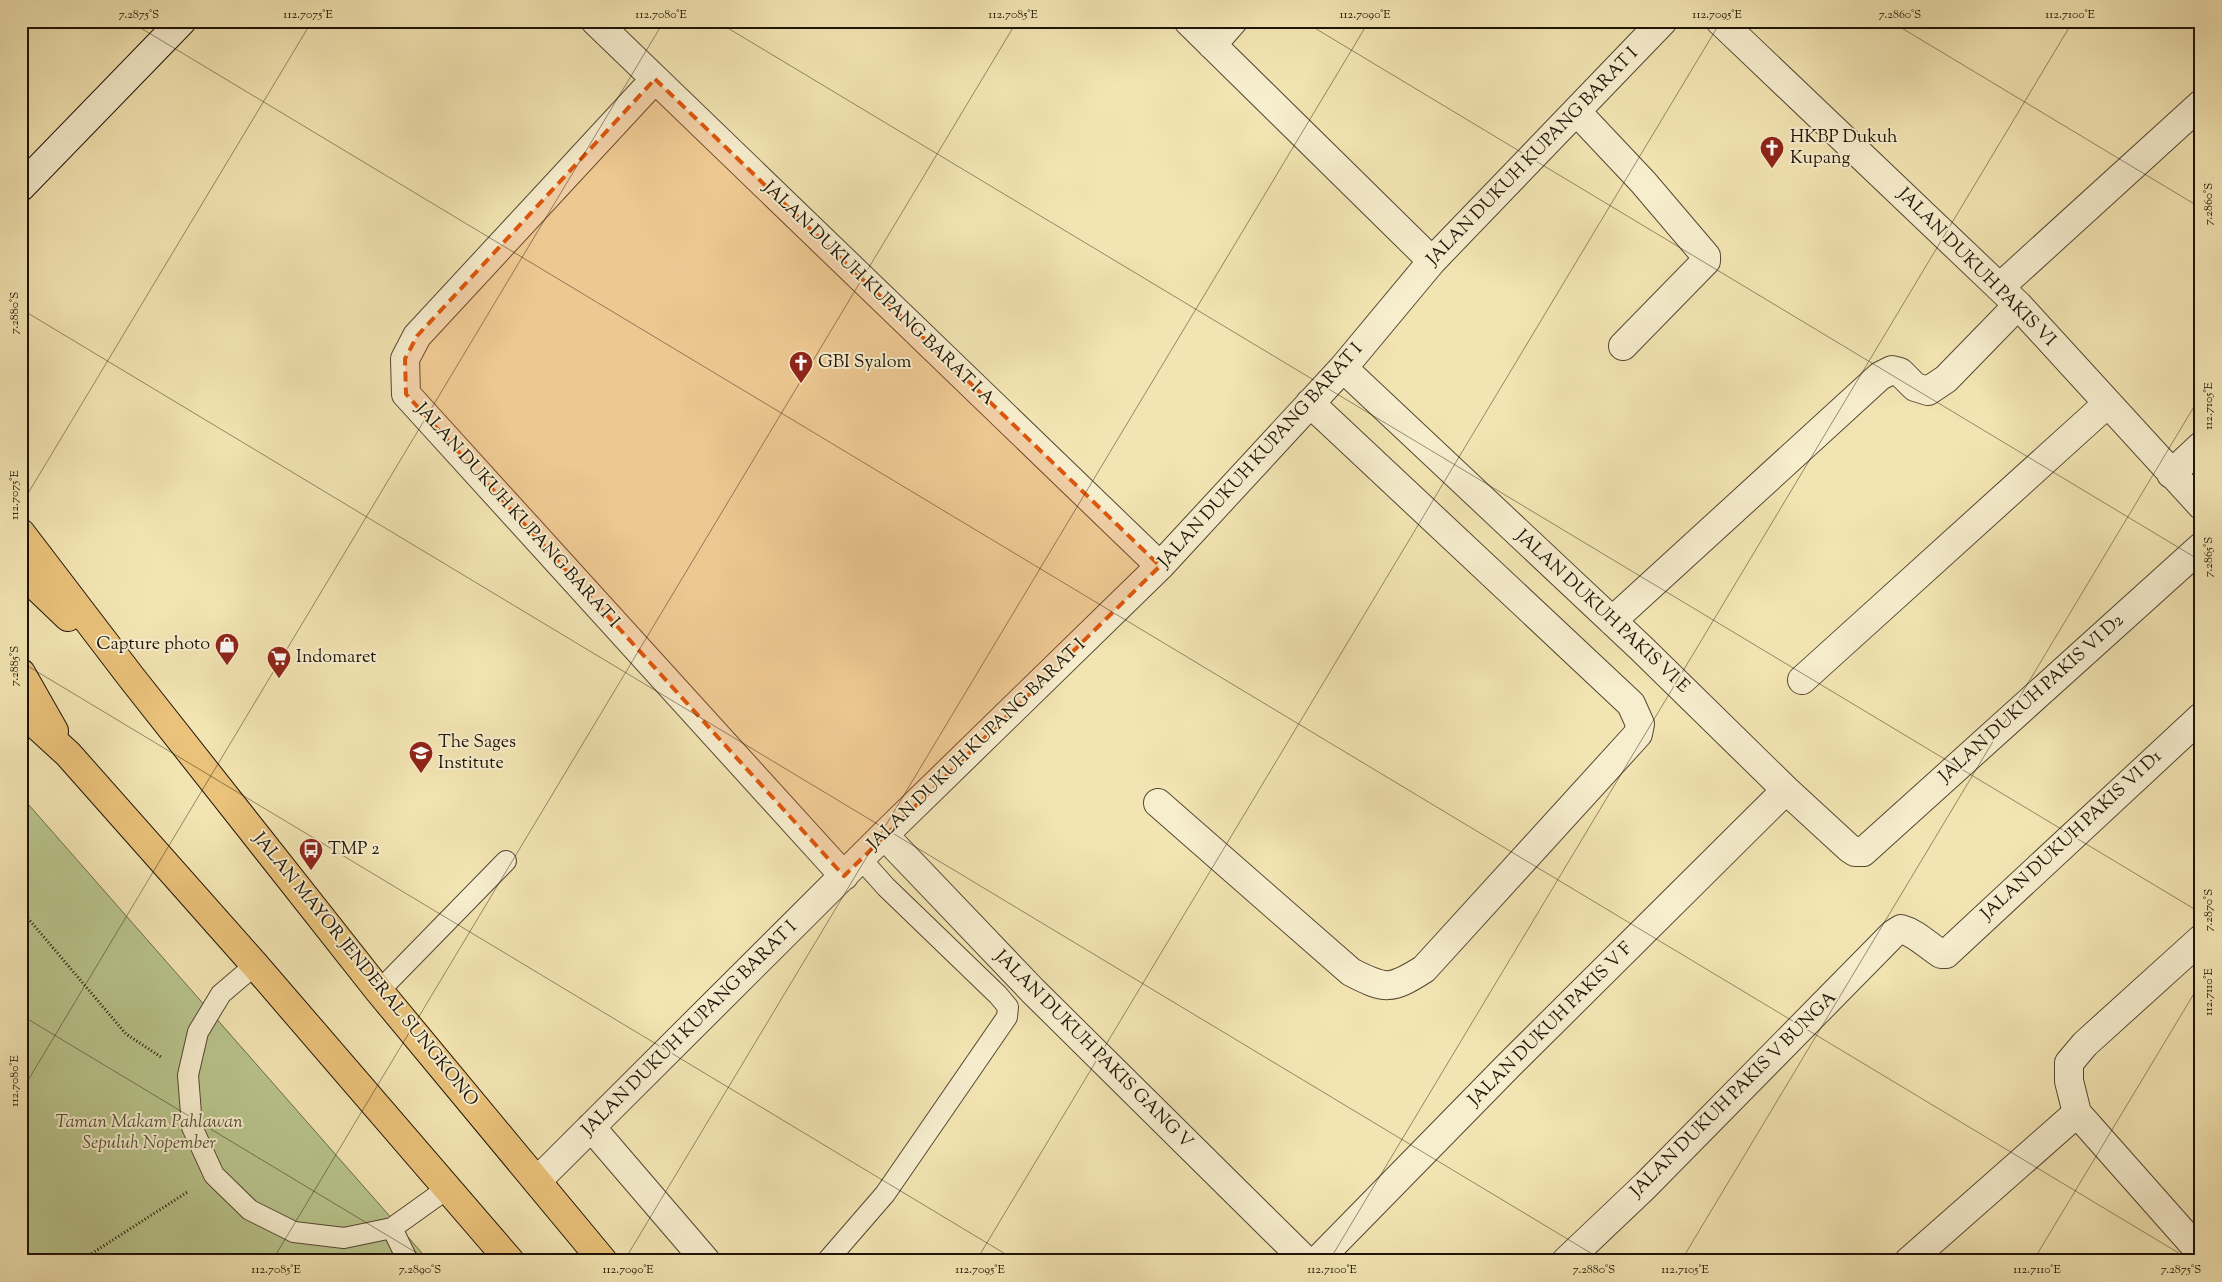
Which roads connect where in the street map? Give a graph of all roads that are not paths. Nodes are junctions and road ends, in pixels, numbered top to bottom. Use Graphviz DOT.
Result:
graph roads {
  1 [pos="182,21"];
  2 [pos="595,21"];
  3 [pos="1188,21"];
  4 [pos="1233,21"];
  5 [pos="1663,21"];
  6 [pos="1720,21"];
  7 [pos="1212,45"];
  8 [pos="655,80"];
  9 [pos="2201,104"];
  10 [pos="1577,112"];
  11 [pos="21,187"];
  12 [pos="1432,261"];
  13 [pos="2009,296"];
  14 [pos="1622,346"];
  15 [pos="1343,368"];
  16 [pos="1310,404"];
  17 [pos="2107,404"];
  18 [pos="2201,446"];
  19 [pos="2171,474"];
  20 [pos="2201,505"];
  21 [pos="21,533"];
  22 [pos="2201,547"];
  23 [pos="1160,566"];
  24 [pos="21,572"];
  25 [pos="1612,621"];
  26 [pos="21,673"];
  27 [pos="131,677"];
  28 [pos="1802,680"];
  29 [pos="21,711"];
  30 [pos="2201,717"];
  31 [pos="68,754"];
  32 [pos="1786,790"];
  33 [pos="1158,803"];
  34 [pos="884,835"];
  35 [pos="1863,852"];
  36 [pos="506,861"];
  37 [pos="852,868"];
  38 [pos="1901,929"];
  39 [pos="2201,939"];
  40 [pos="255,965"];
  41 [pos="379,991"];
  42 [pos="2076,1113"];
  43 [pos="591,1127"];
  44 [pos="537,1181"];
  45 [pos="448,1188"];
  46 [pos="392,1228"];
  47 [pos="2201,1252"];
  48 [pos="408,1261"];
  49 [pos="510,1261"];
  50 [pos="604,1261"];
  51 [pos="706,1261"];
  52 [pos="828,1261"];
  53 [pos="1306,1261"];
  54 [pos="1316,1261"];
  55 [pos="1566,1261"];
  56 [pos="1910,1261"];
  1 -- 11 [label="street"];
  2 -- 8 [label="street, JALAN DUKUH KUPANG BARAT I A"];
  3 -- 7 [label="street"];
  4 -- 7 [label="street"];
  5 -- 10 [label="street, JALAN DUKUH KUPANG BARAT I"];
  6 -- 13 [label="street, JALAN DUKUH PAKIS VI"];
  7 -- 12 [label="street"];
  8 -- 23 [label="street, JALAN DUKUH KUPANG BARAT I A"];
  8 -- 37 [label="street, JALAN DUKUH KUPANG BARAT I"];
  9 -- 13 [label="street"];
  10 -- 12 [label="street, JALAN DUKUH KUPANG BARAT I"];
  10 -- 14 [label="street"];
  12 -- 15 [label="street, JALAN DUKUH KUPANG BARAT I"];
  13 -- 17 [label="street, JALAN DUKUH PAKIS VI"];
  13 -- 25 [label="street"];
  15 -- 16 [label="street, JALAN DUKUH KUPANG BARAT I"];
  15 -- 25 [label="street, JALAN DUKUH PAKIS VI E"];
  16 -- 23 [label="street, JALAN DUKUH KUPANG BARAT I"];
  16 -- 33 [label="street"];
  17 -- 19 [label="street, JALAN DUKUH PAKIS VI"];
  17 -- 28 [label="street"];
  18 -- 19 [label="street"];
  19 -- 20 [label="street, JALAN DUKUH PAKIS VI"];
  21 -- 27 [label="main road"];
  22 -- 35 [label="street, JALAN DUKUH PAKIS VI D2"];
  23 -- 34 [label="street, JALAN DUKUH KUPANG BARAT I"];
  24 -- 27 [label="main road"];
  25 -- 32 [label="street, JALAN DUKUH PAKIS VI E"];
  26 -- 31 [label="main road"];
  27 -- 41 [label="main road, JALAN MAYOR JENDERAL SUNGKONO"];
  29 -- 31 [label="main road"];
  30 -- 38 [label="street, JALAN DUKUH PAKIS VI D1"];
  31 -- 40 [label="main road"];
  32 -- 35 [label="street, JALAN DUKUH PAKIS VI E"];
  32 -- 54 [label="street, JALAN DUKUH PAKIS V F"];
  34 -- 37 [label="street, JALAN DUKUH KUPANG BARAT I"];
  34 -- 53 [label="street, JALAN DUKUH PAKIS GANG V"];
  36 -- 41 [label="lane"];
  37 -- 43 [label="street, JALAN DUKUH KUPANG BARAT I"];
  37 -- 52 [label="lane"];
  38 -- 55 [label="street, JALAN DUKUH PAKIS V BUNGA"];
  39 -- 42 [label="street"];
  40 -- 45 [label="main road"];
  40 -- 46 [label="lane"];
  41 -- 44 [label="main road, JALAN MAYOR JENDERAL SUNGKONO"];
  42 -- 47 [label="street"];
  42 -- 56 [label="street"];
  43 -- 44 [label="street, JALAN DUKUH KUPANG BARAT I"];
  43 -- 51 [label="street"];
  44 -- 50 [label="main road, JALAN MAYOR JENDERAL SUNGKONO"];
  45 -- 46 [label="lane"];
  45 -- 49 [label="main road"];
  46 -- 48 [label="lane"];
}
